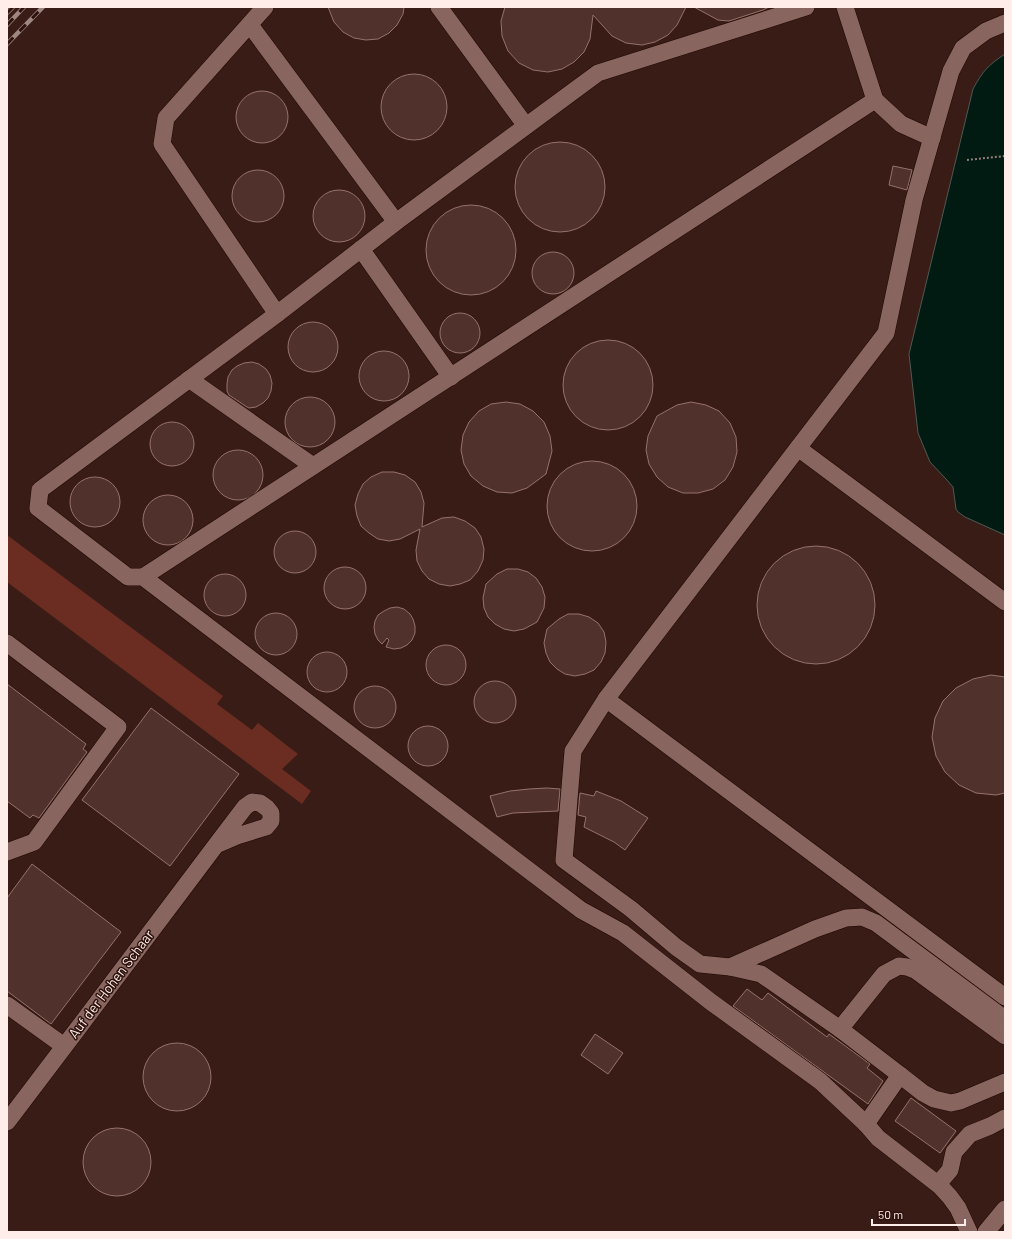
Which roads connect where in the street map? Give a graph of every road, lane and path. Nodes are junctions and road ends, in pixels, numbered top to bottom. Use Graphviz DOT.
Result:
graph roads {
  1 [pos="266,7"];
  2 [pos="439,7"];
  3 [pos="806,7"];
  4 [pos="845,7"];
  5 [pos="1005,23"];
  6 [pos="250,25"];
  7 [pos="875,100"];
  8 [pos="526,126"];
  9 [pos="932,138"];
  10 [pos="1005,156"];
  11 [pos="967,160"];
  12 [pos="396,222"];
  13 [pos="361,249"];
  14 [pos="277,314"];
  15 [pos="451,377"];
  16 [pos="189,380"];
  17 [pos="798,448"];
  18 [pos="313,466"];
  19 [pos="143,577"];
  20 [pos="1005,602"];
  21 [pos="7,643"];
  22 [pos="606,699"];
  23 [pos="216,845"];
  24 [pos="7,852"];
  25 [pos="730,967"];
  26 [pos="1005,997"];
  27 [pos="7,1005"];
  28 [pos="1005,1019"];
  29 [pos="840,1030"];
  30 [pos="1005,1036"];
  31 [pos="64,1046"];
  32 [pos="900,1075"];
  33 [pos="1005,1082"];
  34 [pos="1005,1118"];
  35 [pos="7,1122"];
  36 [pos="866,1124"];
  37 [pos="938,1184"];
  38 [pos="1005,1209"];
  39 [pos="969,1232"];
  40 [pos="986,1232"];
  1 -- 6 [label="street"];
  2 -- 8 [label="street"];
  3 -- 8 [label="street"];
  4 -- 7 [label="street"];
  5 -- 9 [label="street"];
  6 -- 12 [label="street"];
  6 -- 14 [label="street"];
  7 -- 9 [label="street"];
  7 -- 15 [label="street"];
  8 -- 12 [label="street"];
  9 -- 17 [label="street"];
  10 -- 11 [label="path"];
  12 -- 13 [label="street"];
  13 -- 14 [label="street"];
  13 -- 15 [label="street"];
  14 -- 16 [label="street"];
  15 -- 18 [label="street"];
  16 -- 18 [label="street"];
  16 -- 19 [label="street"];
  17 -- 20 [label="street"];
  17 -- 22 [label="street"];
  18 -- 19 [label="street"];
  19 -- 36 [label="street"];
  21 -- 24 [label="street"];
  22 -- 25 [label="street"];
  22 -- 26 [label="street"];
  23 -- 31 [label="street, Auf der Hohen Schaar"];
  25 -- 28 [label="street"];
  25 -- 29 [label="street"];
  27 -- 31 [label="street"];
  29 -- 30 [label="street"];
  29 -- 32 [label="street"];
  31 -- 35 [label="street, Auf der Hohen Schaar"];
  32 -- 33 [label="street"];
  32 -- 36 [label="street"];
  34 -- 37 [label="street"];
  36 -- 37 [label="street"];
  37 -- 39 [label="street"];
  38 -- 40 [label="street"];
}
